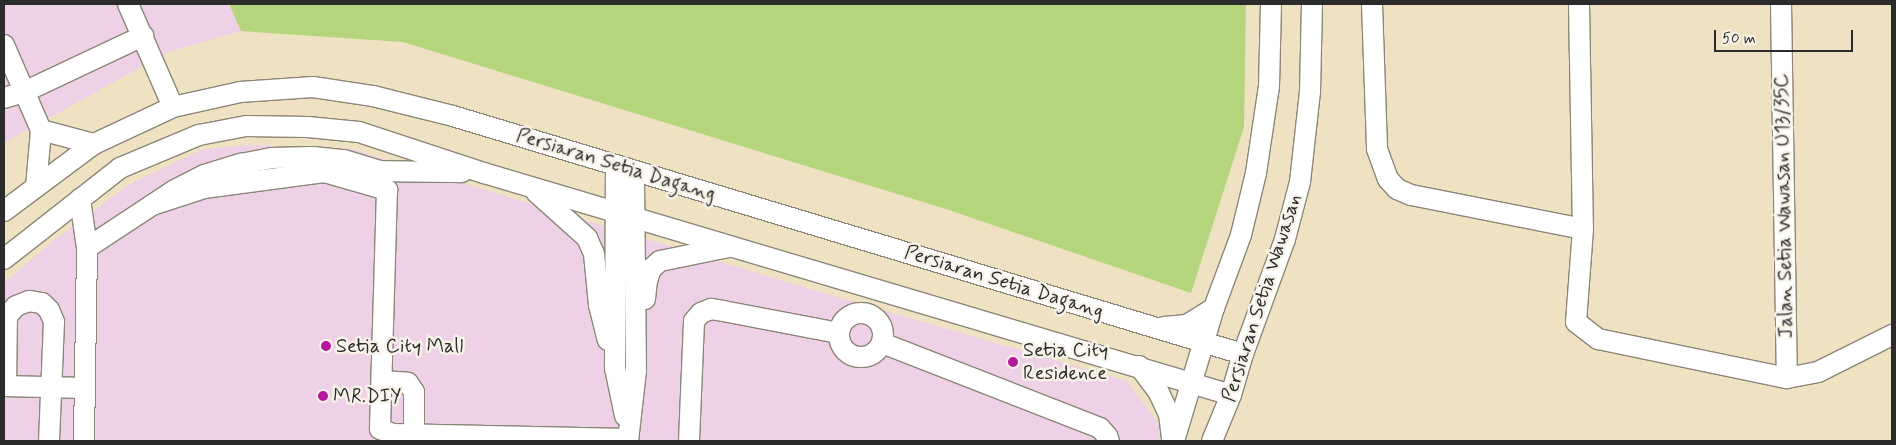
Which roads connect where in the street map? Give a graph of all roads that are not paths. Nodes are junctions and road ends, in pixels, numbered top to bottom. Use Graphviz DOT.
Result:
graph roads {
  1 [pos="128,4"];
  2 [pos="1271,4"];
  3 [pos="1312,4"];
  4 [pos="1372,4"];
  5 [pos="1579,4"];
  6 [pos="1781,4"];
  7 [pos="143,36"];
  8 [pos="4,45"];
  9 [pos="24,92"];
  10 [pos="4,98"];
  11 [pos="173,107"];
  12 [pos="41,130"];
  13 [pos="94,144"];
  14 [pos="625,168"];
  15 [pos="484,173"];
  16 [pos="36,187"];
  17 [pos="530,187"];
  18 [pos="80,199"];
  19 [pos="152,205"];
  20 [pos="4,211"];
  21 [pos="616,211"];
  22 [pos="635,217"];
  23 [pos="1583,229"];
  24 [pos="732,246"];
  25 [pos="87,248"];
  26 [pos="4,259"];
  27 [pos="1214,308"];
  28 [pos="1157,328"];
  29 [pos="838,333"];
  30 [pos="1892,335"];
  31 [pos="1205,342"];
  32 [pos="882,343"];
  33 [pos="1243,354"];
  34 [pos="636,363"];
  35 [pos="1139,366"];
  36 [pos="615,368"];
  37 [pos="1787,378"];
  38 [pos="382,381"];
  39 [pos="1193,382"];
  40 [pos="5,386"];
  41 [pos="52,387"];
  42 [pos="85,388"];
  43 [pos="1231,395"];
  44 [pos="414,435"];
  45 [pos="628,438"];
  46 [pos="49,441"];
  47 [pos="84,441"];
  48 [pos="689,441"];
  49 [pos="1109,441"];
  50 [pos="1173,441"];
  51 [pos="1212,441"];
  1 -- 7 [label="street"];
  2 -- 27 [label="street, Persiaran Setia Wawasan"];
  3 -- 33 [label="street, Persiaran Setia Wawasan"];
  4 -- 23 [label="street"];
  5 -- 23 [label="street"];
  6 -- 37 [label="street, Jalan Setia Wawasan U13/35C"];
  7 -- 9 [label="street"];
  7 -- 11 [label="street"];
  8 -- 9 [label="street"];
  9 -- 10 [label="street"];
  9 -- 12 [label="street"];
  11 -- 13 [label="street, Persiaran Setia Dagang"];
  11 -- 14 [label="street, Persiaran Setia Dagang"];
  12 -- 13 [label="street"];
  12 -- 16 [label="street"];
  13 -- 16 [label="street, Persiaran Setia Dagang"];
  14 -- 21 [label="street"];
  14 -- 22 [label="street"];
  14 -- 28 [label="street, Persiaran Setia Dagang"];
  15 -- 17 [label="street, Persiaran Setia Dagang"];
  15 -- 18 [label="street, Persiaran Setia Dagang"];
  15 -- 19 [label="street"];
  16 -- 20 [label="street, Persiaran Setia Dagang"];
  17 -- 21 [label="street, Persiaran Setia Dagang"];
  17 -- 36 [label="street"];
  18 -- 25 [label="street"];
  18 -- 26 [label="street, Persiaran Setia Dagang"];
  19 -- 25 [label="street"];
  19 -- 38 [label="street"];
  21 -- 22 [label="street, Persiaran Setia Dagang"];
  21 -- 36 [label="street"];
  22 -- 24 [label="street, Persiaran Setia Dagang"];
  22 -- 34 [label="street"];
  23 -- 37 [label="street"];
  24 -- 34 [label="street"];
  24 -- 35 [label="street, Persiaran Setia Dagang"];
  25 -- 42 [label="street"];
  27 -- 28 [label="street"];
  27 -- 31 [label="street, Persiaran Setia Wawasan"];
  28 -- 31 [label="street, Persiaran Setia Dagang"];
  29 -- 32 [label="street"];
  29 -- 32 [label="street"];
  29 -- 48 [label="street"];
  30 -- 37 [label="street"];
  31 -- 33 [label="street, Persiaran Setia Dagang"];
  31 -- 39 [label="street, Persiaran Setia Wawasan"];
  32 -- 49 [label="street"];
  33 -- 43 [label="street, Persiaran Setia Wawasan"];
  34 -- 45 [label="street"];
  35 -- 39 [label="street, Persiaran Setia Dagang"];
  35 -- 50 [label="street"];
  36 -- 45 [label="street"];
  38 -- 44 [label="street"];
  38 -- 44 [label="street"];
  39 -- 43 [label="street, Persiaran Setia Dagang"];
  39 -- 50 [label="street, Persiaran Setia Wawasan"];
  40 -- 41 [label="street"];
  40 -- 41 [label="street"];
  41 -- 42 [label="street"];
  41 -- 46 [label="street"];
  42 -- 47 [label="street"];
  43 -- 51 [label="street, Persiaran Setia Wawasan"];
  44 -- 45 [label="street"];
}
